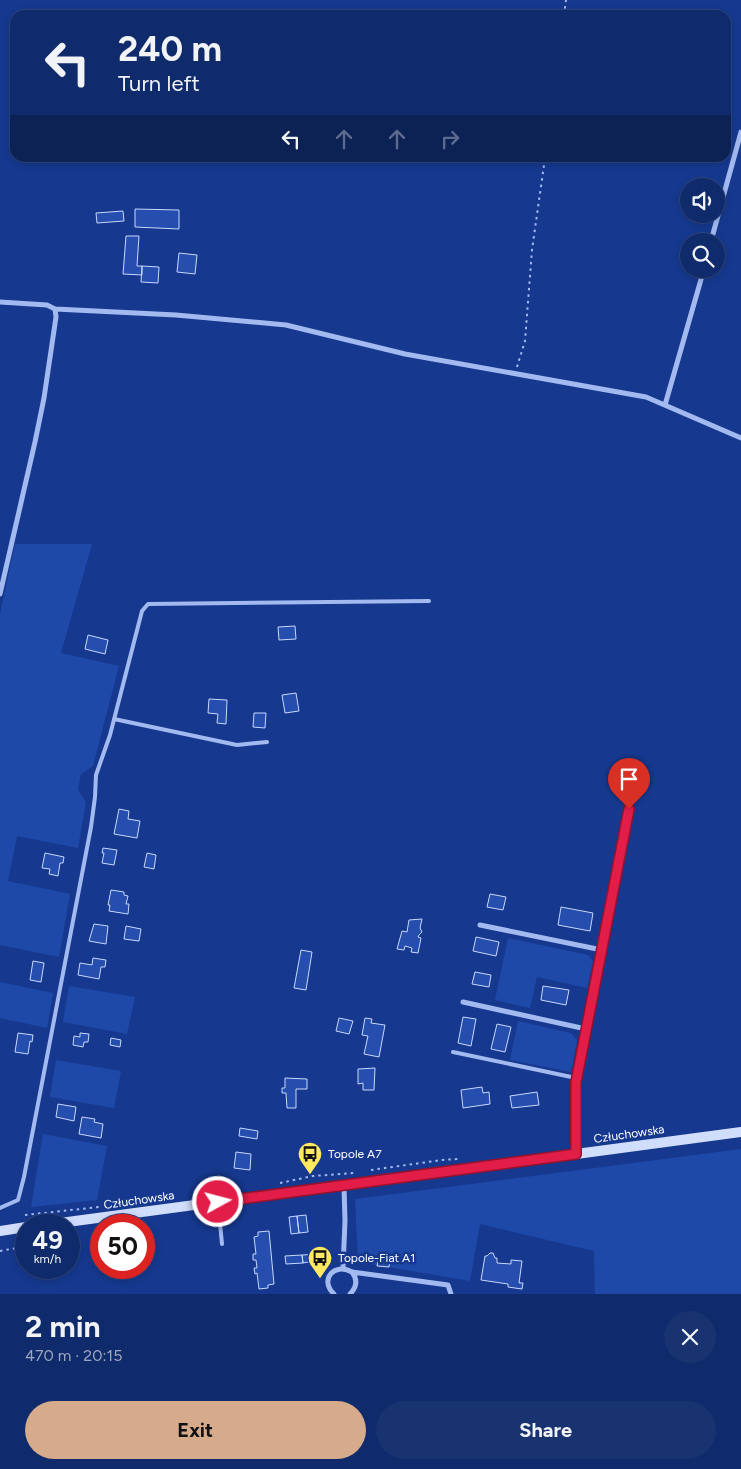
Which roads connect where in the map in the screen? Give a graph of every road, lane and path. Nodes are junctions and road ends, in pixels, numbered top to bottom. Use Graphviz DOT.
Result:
graph roads {
  1 [pos="741,132"];
  2 [pos="544,162"];
  3 [pos="713,233"];
  4 [pos="701,278"];
  5 [pos="0,302"];
  6 [pos="55,309"];
  7 [pos="515,374"];
  8 [pos="665,405"];
  9 [pos="741,438"];
  10 [pos="0,594"];
  11 [pos="429,601"];
  12 [pos="114,719"];
  13 [pos="267,742"];
  14 [pos="629,809"];
  15 [pos="480,925"];
  16 [pos="602,950"];
  17 [pos="463,1002"];
  18 [pos="586,1029"];
  19 [pos="453,1052"];
  20 [pos="576,1078"];
  21 [pos="741,1132"];
  22 [pos="576,1154"];
  23 [pos="344,1186"];
  24 [pos="218,1202"];
  25 [pos="0,1208"];
  26 [pos="80,1220"];
  27 [pos="15,1229"];
  28 [pos="0,1231"];
  29 [pos="222,1244"];
  30 [pos="15,1248"];
  31 [pos="0,1250"];
  32 [pos="343,1268"];
  33 [pos="352,1272"];
  34 [pos="331,1293"];
  35 [pos="350,1294"];
  36 [pos="451,1294"];
  1 -- 3 [label="street"];
  2 -- 7 [label="path"];
  4 -- 8 [label="street"];
  5 -- 6 [label="street"];
  6 -- 7 [label="street"];
  6 -- 10 [label="street"];
  7 -- 8 [label="street"];
  8 -- 9 [label="street"];
  11 -- 12 [label="lane"];
  12 -- 13 [label="lane"];
  12 -- 25 [label="lane"];
  14 -- 16 [label="street"];
  15 -- 16 [label="street"];
  16 -- 18 [label="street"];
  17 -- 18 [label="street"];
  18 -- 20 [label="street"];
  19 -- 20 [label="lane"];
  20 -- 22 [label="street"];
  21 -- 22 [label="main road, Człuchowska"];
  22 -- 23 [label="main road, Człuchowska"];
  23 -- 24 [label="main road, Człuchowska"];
  23 -- 32 [label="street"];
  24 -- 26 [label="main road, Człuchowska"];
  24 -- 29 [label="lane"];
  27 -- 28 [label="main road"];
  30 -- 31 [label="path"];
  32 -- 33 [label="street"];
  32 -- 34 [label="street"];
  33 -- 35 [label="street"];
  33 -- 36 [label="street"];
}
